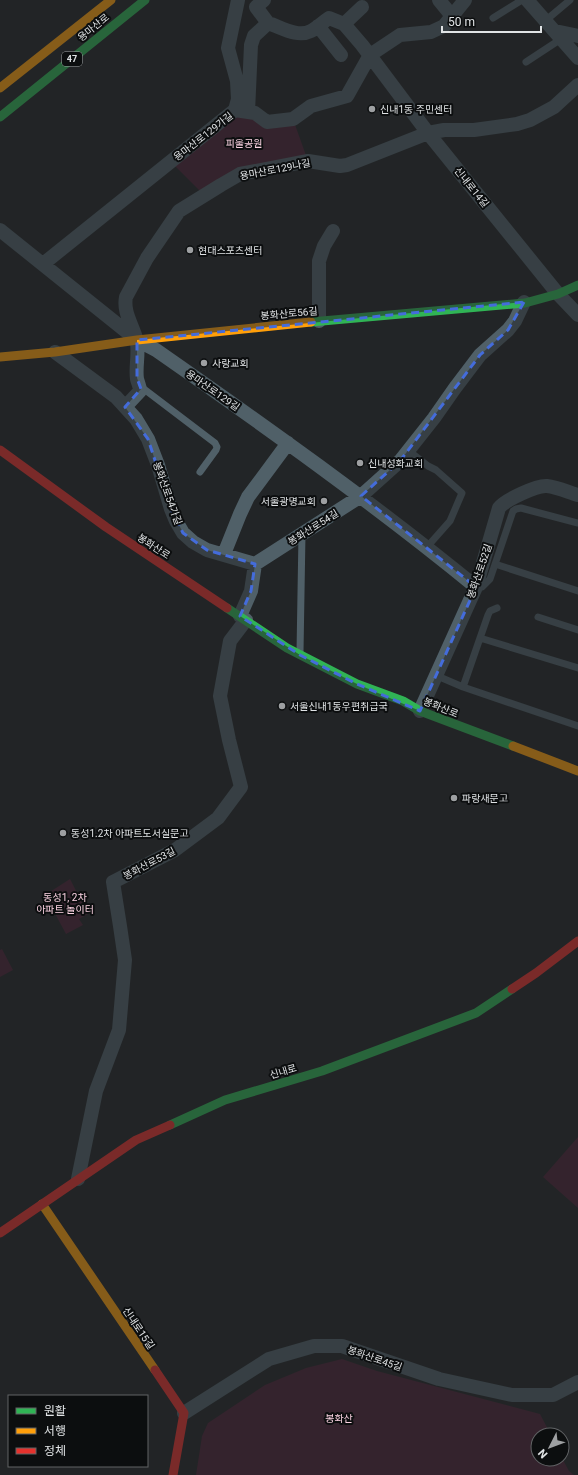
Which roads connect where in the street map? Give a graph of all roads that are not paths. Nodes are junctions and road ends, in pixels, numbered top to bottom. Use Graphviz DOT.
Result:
graph roads {
  1 [pos="111,0"];
  2 [pos="145,0"];
  3 [pos="238,0"];
  4 [pos="264,0"];
  5 [pos="439,0"];
  6 [pos="465,0"];
  7 [pos="522,0"];
  8 [pos="528,0"];
  9 [pos="570,0"];
  10 [pos="362,7"];
  11 [pos="452,16"];
  12 [pos="492,18"];
  13 [pos="268,23"];
  14 [pos="344,24"];
  15 [pos="318,26"];
  16 [pos="554,30"];
  17 [pos="578,36"];
  18 [pos="341,55"];
  19 [pos="370,55"];
  20 [pos="578,58"];
  21 [pos="526,62"];
  22 [pos="578,85"];
  23 [pos="0,88"];
  24 [pos="241,111"];
  25 [pos="0,117"];
  26 [pos="428,133"];
  27 [pos="0,230"];
  28 [pos="333,231"];
  29 [pos="43,264"];
  30 [pos="578,285"];
  31 [pos="558,294"];
  32 [pos="524,302"];
  33 [pos="578,315"];
  34 [pos="319,321"];
  35 [pos="137,340"];
  36 [pos="55,352"];
  37 [pos="0,357"];
  38 [pos="140,386"];
  39 [pos="125,407"];
  40 [pos="288,443"];
  41 [pos="0,450"];
  42 [pos="409,451"];
  43 [pos="200,472"];
  44 [pos="578,495"];
  45 [pos="361,496"];
  46 [pos="578,523"];
  47 [pos="302,534"];
  48 [pos="427,547"];
  49 [pos="224,554"];
  50 [pos="255,564"];
  51 [pos="495,564"];
  52 [pos="476,587"];
  53 [pos="578,592"];
  54 [pos="497,608"];
  55 [pos="538,617"];
  56 [pos="243,618"];
  57 [pos="578,630"];
  58 [pos="480,638"];
  59 [pos="300,655"];
  60 [pos="578,668"];
  61 [pos="436,675"];
  62 [pos="463,687"];
  63 [pos="420,711"];
  64 [pos="578,726"];
  65 [pos="578,771"];
  66 [pos="578,941"];
  67 [pos="78,1179"];
  68 [pos="42,1204"];
  69 [pos="0,1233"];
  70 [pos="578,1382"];
  71 [pos="184,1413"];
  72 [pos="173,1475"];
  1 -- 23 [label="main road, 용마산로 / 47"];
  2 -- 25 [label="main road, 용마산로 / 47"];
  3 -- 24 [label="street"];
  4 -- 13 [label="street"];
  5 -- 11 [label="street"];
  6 -- 11 [label="street, 용마산로129가길"];
  7 -- 12 [label="lane"];
  8 -- 16 [label="street"];
  9 -- 16 [label="lane"];
  10 -- 14 [label="street"];
  11 -- 19 [label="street, 용마산로129가길"];
  13 -- 15 [label="street"];
  13 -- 24 [label="street"];
  14 -- 15 [label="street"];
  14 -- 19 [label="street, 신내로14길"];
  15 -- 18 [label="street"];
  16 -- 17 [label="street"];
  16 -- 20 [label="street"];
  16 -- 21 [label="lane"];
  19 -- 24 [label="street, 용마산로129가길"];
  19 -- 26 [label="street, 신내로14길"];
  22 -- 26 [label="street, 용마산로129나길"];
  24 -- 29 [label="street, 용마산로129가길"];
  26 -- 31 [label="street, 신내로14길"];
  26 -- 35 [label="street, 용마산로129나길"];
  27 -- 29 [label="street, 용마산로129길"];
  28 -- 34 [label="street"];
  29 -- 35 [label="street, 용마산로129길"];
  30 -- 31 [label="main road, 봉화산로56길"];
  31 -- 32 [label="main road, 봉화산로56길"];
  31 -- 33 [label="street, 신내로14길"];
  32 -- 34 [label="main road, 봉화산로56길"];
  32 -- 42 [label="street, 봉화산로54길"];
  34 -- 35 [label="main road, 봉화산로56길"];
  35 -- 36 [label="main road, 봉화산로56길"];
  35 -- 38 [label="street"];
  35 -- 40 [label="street, 용마산로129길"];
  36 -- 37 [label="main road, 봉화산로56길"];
  36 -- 39 [label="street, 봉화산로54가길"];
  38 -- 39 [label="street"];
  38 -- 43 [label="lane"];
  39 -- 49 [label="street, 봉화산로54가길"];
  40 -- 45 [label="street, 용마산로129길"];
  40 -- 49 [label="street"];
  41 -- 56 [label="main road, 봉화산로"];
  42 -- 45 [label="street, 봉화산로54길"];
  42 -- 48 [label="lane"];
  44 -- 52 [label="street, 봉화산로52길"];
  45 -- 47 [label="street, 봉화산로54길"];
  45 -- 48 [label="street, 용마산로129길"];
  46 -- 51 [label="lane"];
  47 -- 50 [label="street, 봉화산로54길"];
  47 -- 59 [label="lane"];
  48 -- 52 [label="street, 용마산로129길"];
  49 -- 50 [label="street, 봉화산로54가길"];
  50 -- 56 [label="street"];
  51 -- 52 [label="lane"];
  51 -- 53 [label="lane"];
  52 -- 61 [label="street, 봉화산로52길"];
  54 -- 58 [label="lane"];
  55 -- 57 [label="lane"];
  56 -- 59 [label="main road, 봉화산로"];
  56 -- 67 [label="street, 봉화산로53길"];
  58 -- 60 [label="lane"];
  58 -- 62 [label="lane"];
  59 -- 63 [label="main road, 봉화산로"];
  61 -- 62 [label="lane"];
  61 -- 63 [label="street, 봉화산로52길"];
  62 -- 64 [label="lane"];
  63 -- 65 [label="main road, 봉화산로"];
  66 -- 67 [label="main road, 신내로"];
  67 -- 68 [label="main road, 신내로"];
  68 -- 69 [label="main road, 신내로"];
  68 -- 71 [label="main road, 신내로15길"];
  70 -- 71 [label="street, 봉화산로45길"];
  71 -- 72 [label="main road"];
}
